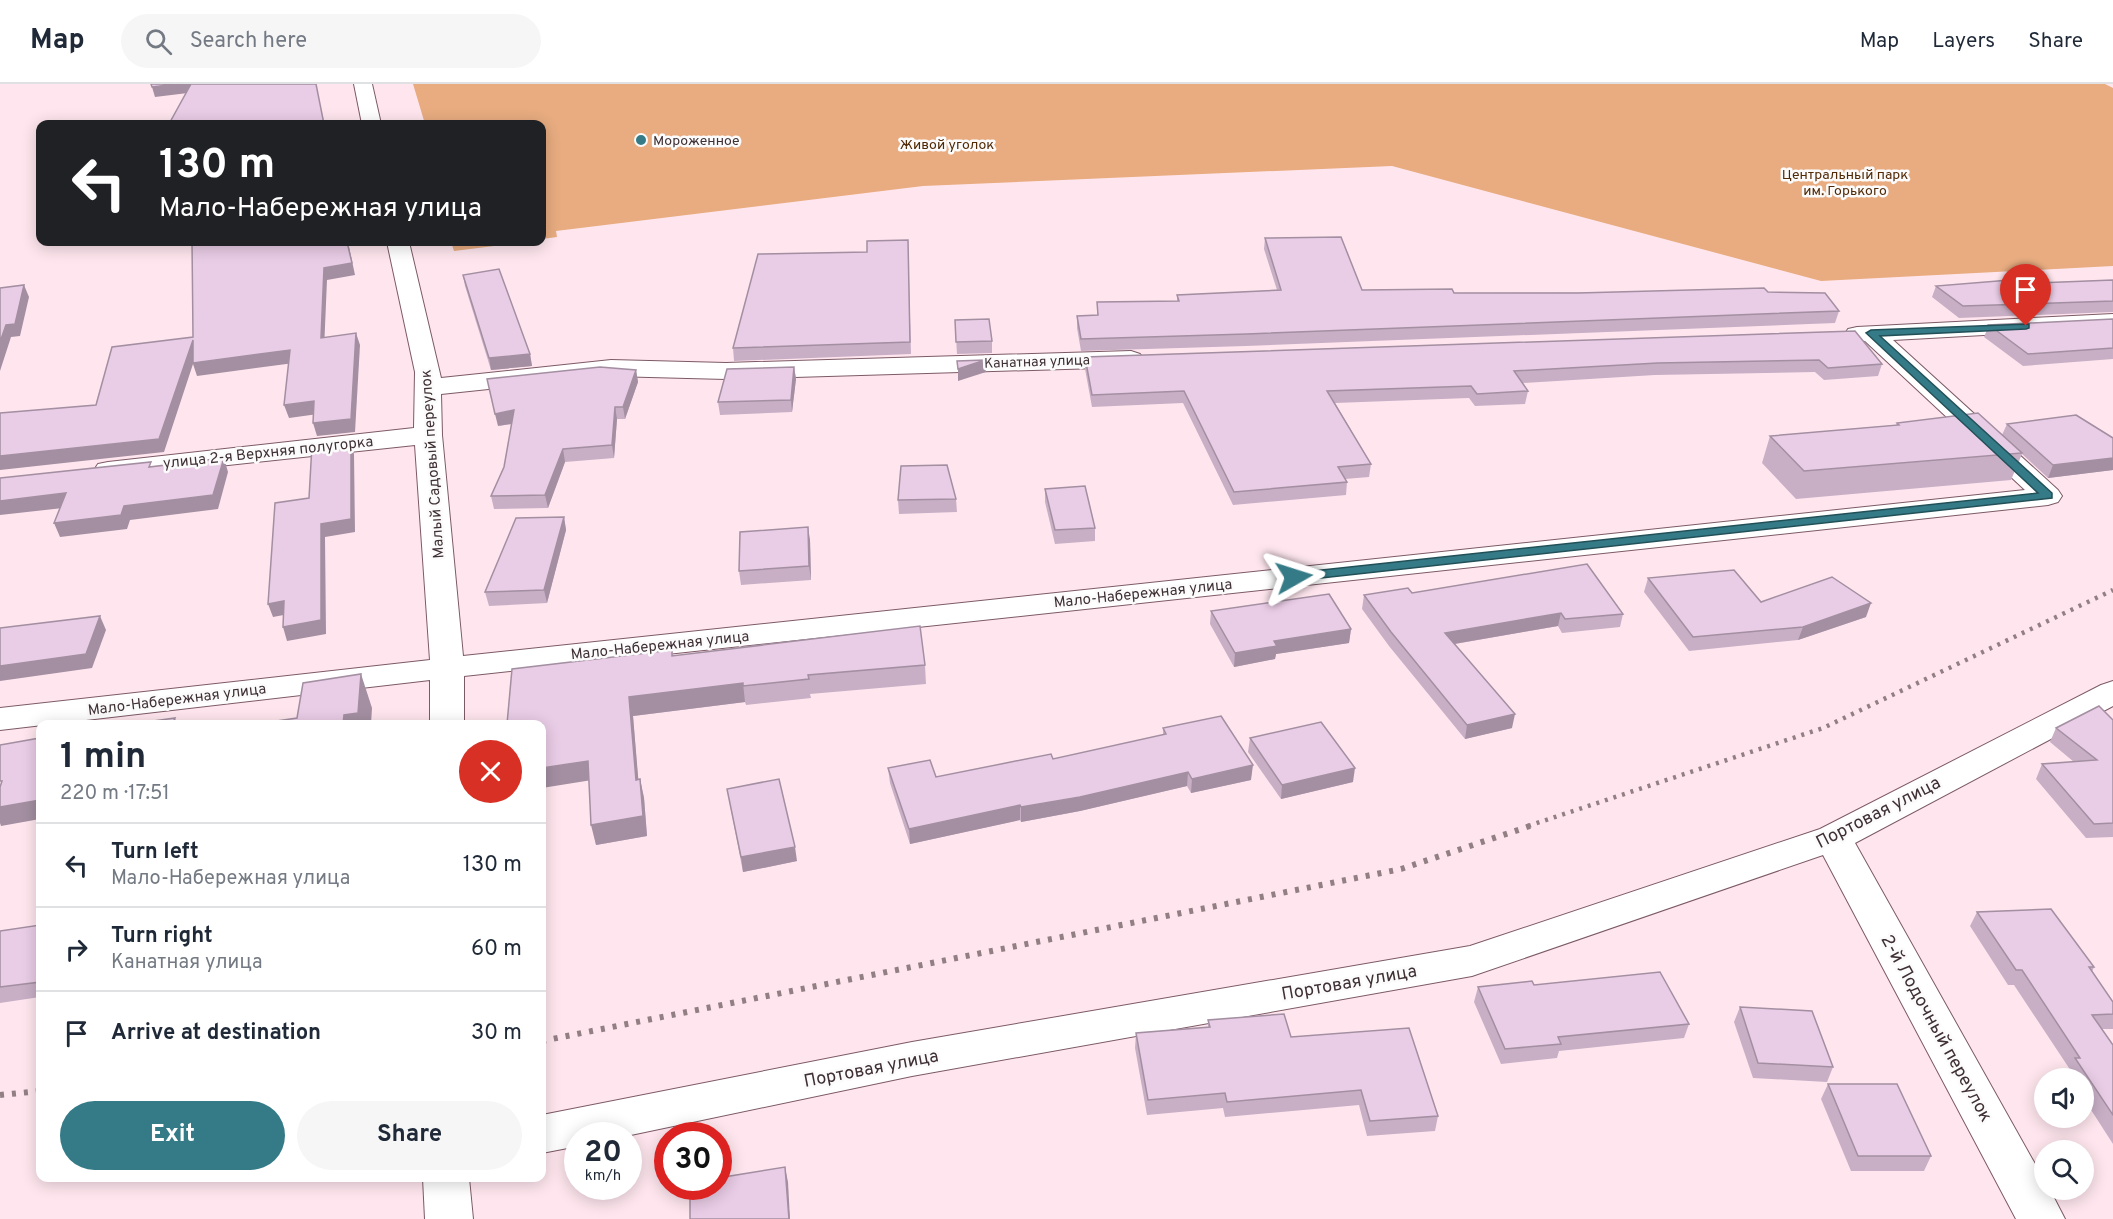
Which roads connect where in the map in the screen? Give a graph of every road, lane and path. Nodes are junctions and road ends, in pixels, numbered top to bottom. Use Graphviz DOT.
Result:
graph roads {
  1 [pos="363,84"];
  2 [pos="371,120"];
  3 [pos="399,246"];
  4 [pos="2113,321"];
  5 [pos="1871,333"];
  6 [pos="1835,335"];
  7 [pos="1156,358"];
  8 [pos="429,387"];
  9 [pos="428,435"];
  10 [pos="83,472"];
  11 [pos="447,668"];
  12 [pos="2113,692"];
  13 [pos="0,719"];
  14 [pos="447,720"];
  15 [pos="1833,838"];
  16 [pos="546,1133"];
  17 [pos="446,1182"];
  18 [pos="449,1219"];
  19 [pos="2041,1219"];
  1 -- 2 [label="street"];
  3 -- 8 [label="street, Малый Садовый переулок"];
  4 -- 5 [label="street"];
  5 -- 6 [label="street"];
  5 -- 11 [label="street, Мало-Набережная улица"];
  7 -- 8 [label="street, Канатная улица"];
  8 -- 9 [label="street, Малый Садовый переулок"];
  9 -- 10 [label="street, улица 2-я Верхняя полугорка"];
  9 -- 11 [label="street, Малый Садовый переулок"];
  11 -- 13 [label="street, Мало-Набережная улица"];
  11 -- 14 [label="street, Малый Садовый переулок"];
  12 -- 15 [label="street, Портовая улица"];
  15 -- 16 [label="street, Портовая улица"];
  15 -- 19 [label="street, 2-й Лодочный переулок"];
  17 -- 18 [label="street"];
}
